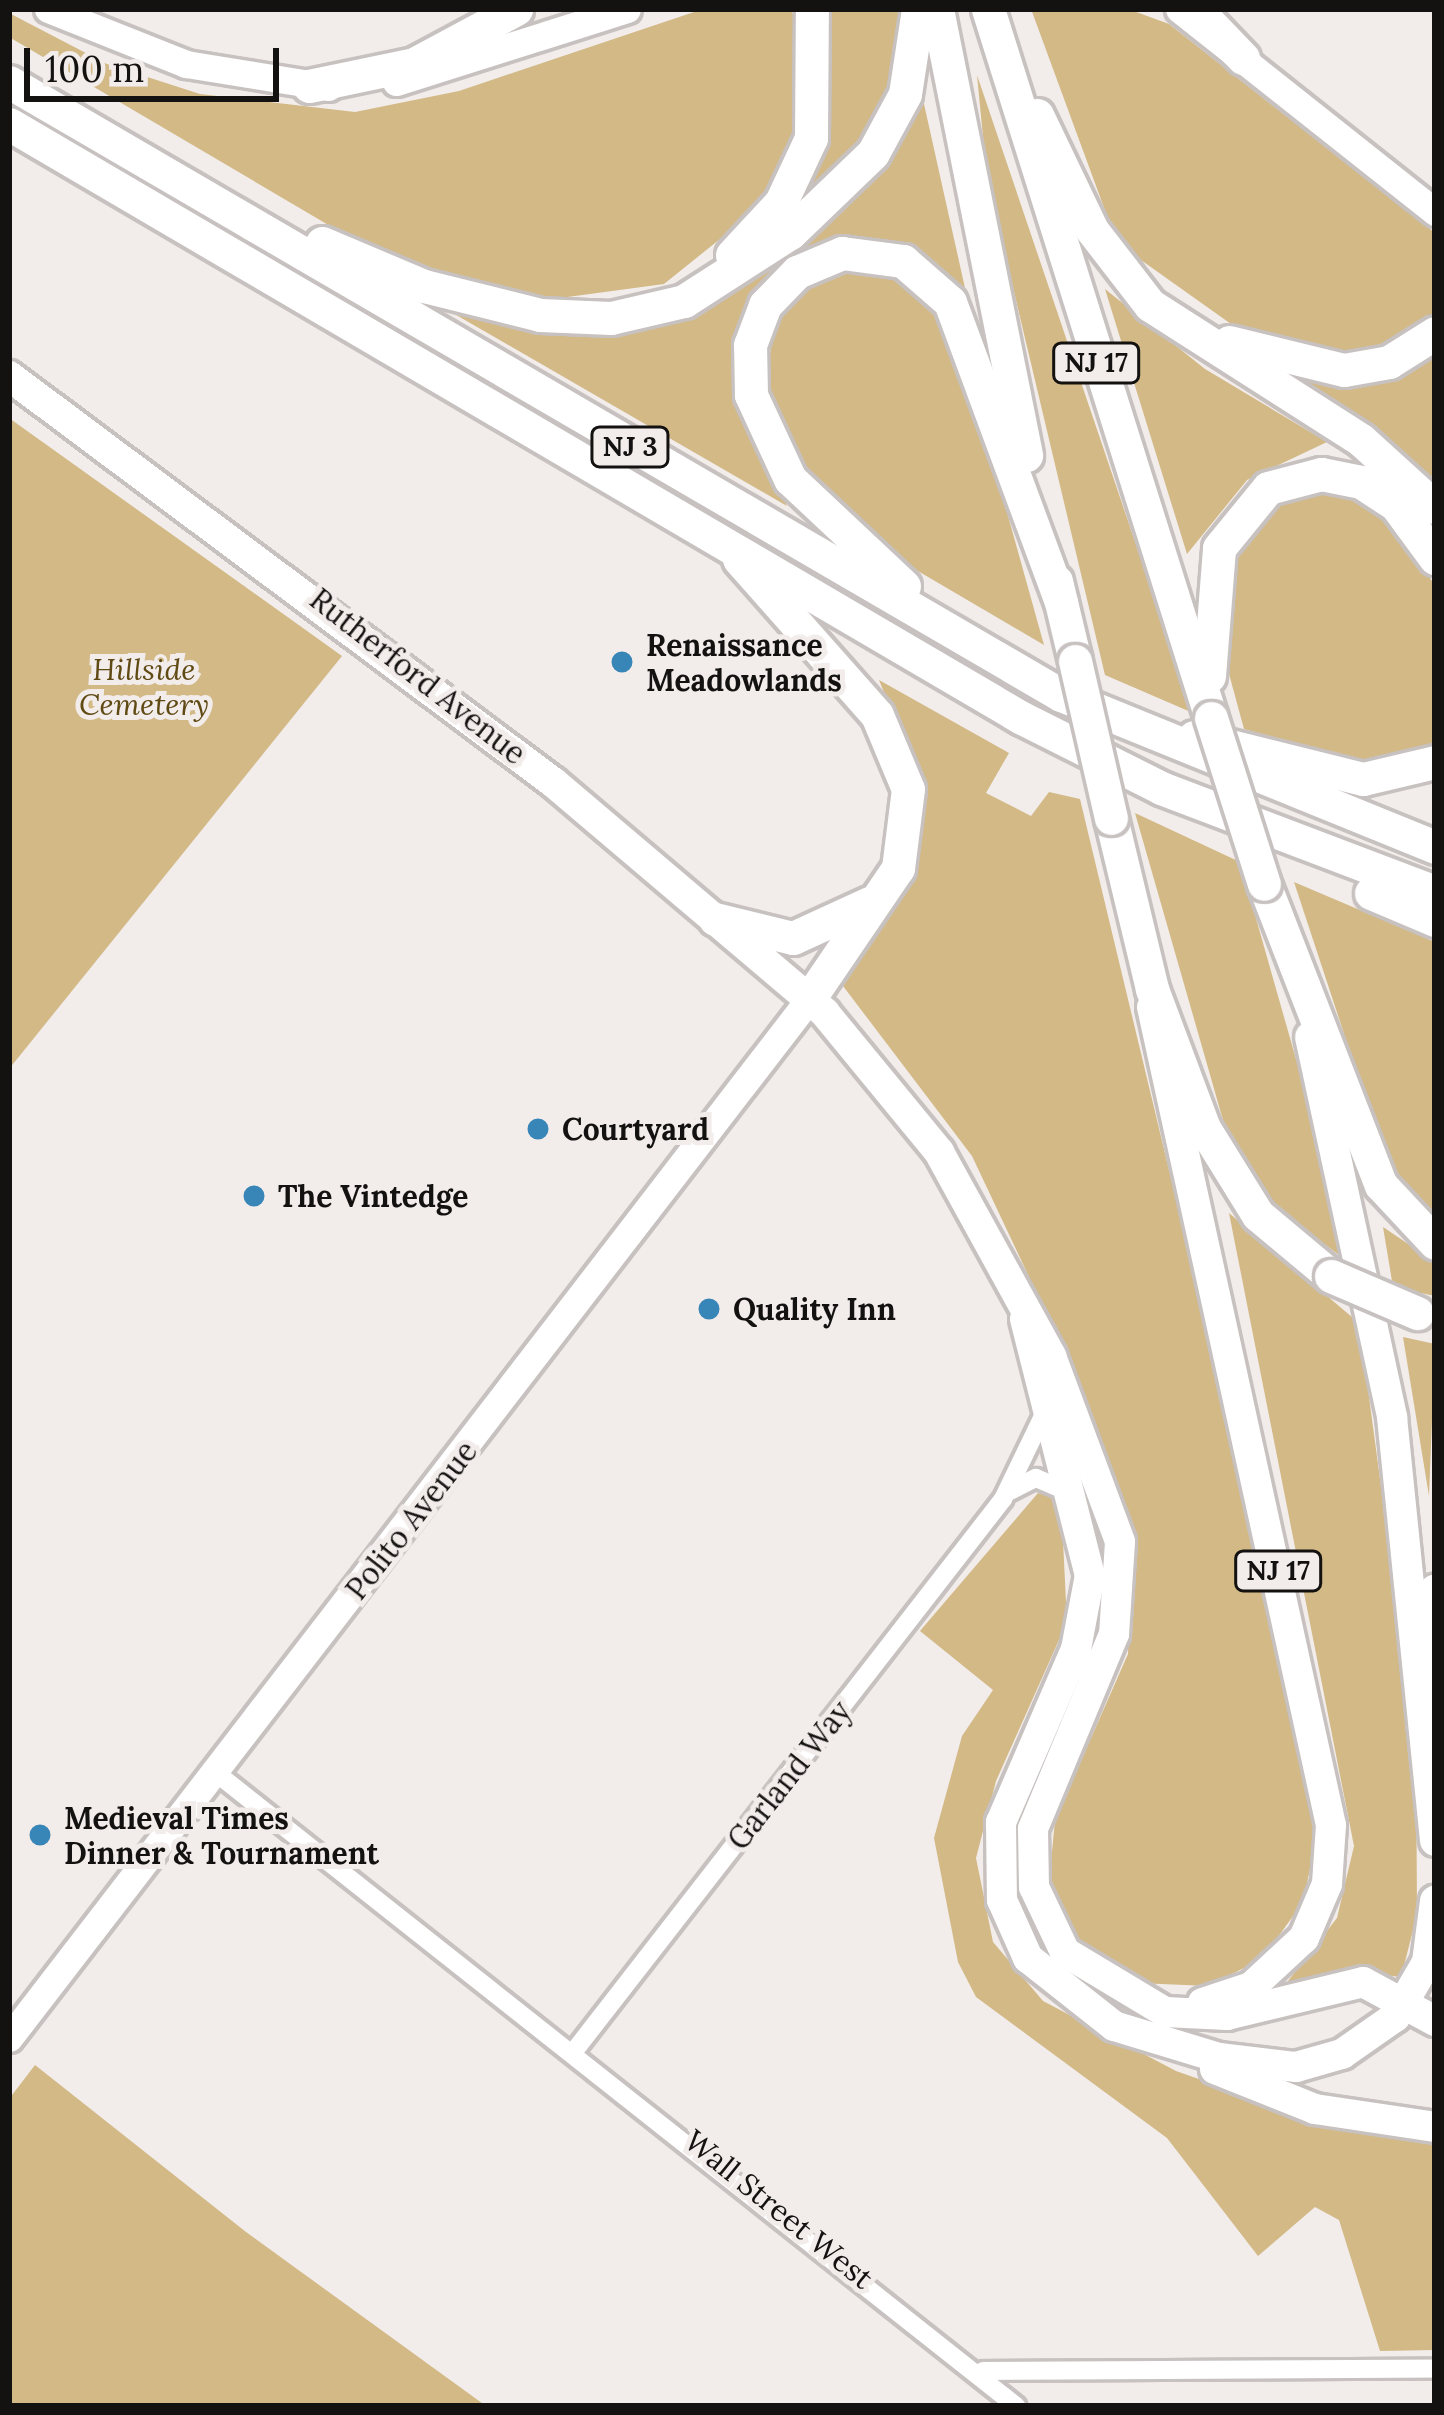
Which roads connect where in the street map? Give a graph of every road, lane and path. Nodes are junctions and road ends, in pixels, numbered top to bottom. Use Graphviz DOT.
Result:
graph roads {
  1 [pos="49,9"];
  2 [pos="516,9"];
  3 [pos="627,9"];
  4 [pos="812,9"];
  5 [pos="918,9"];
  6 [pos="937,9"];
  7 [pos="988,9"];
  8 [pos="1001,9"];
  9 [pos="1179,9"];
  10 [pos="1196,9"];
  11 [pos="1244,58"];
  12 [pos="9,82"];
  13 [pos="310,86"];
  14 [pos="9,124"];
  15 [pos="1435,212"];
  16 [pos="1092,230"];
  17 [pos="264,232"];
  18 [pos="540,316"];
  19 [pos="1435,333"];
  20 [pos="9,376"];
  21 [pos="1435,507"];
  22 [pos="731,548"];
  23 [pos="1435,558"];
  24 [pos="1060,602"];
  25 [pos="998,661"];
  26 [pos="1090,709"];
  27 [pos="1210,716"];
  28 [pos="1435,762"];
  29 [pos="1278,837"];
  30 [pos="1435,847"];
  31 [pos="892,881"];
  32 [pos="1267,892"];
  33 [pos="1435,892"];
  34 [pos="715,919"];
  35 [pos="1435,920"];
  36 [pos="1152,989"];
  37 [pos="809,999"];
  38 [pos="1435,1244"];
  39 [pos="1426,1315"];
  40 [pos="1025,1319"];
  41 [pos="1044,1407"];
  42 [pos="1003,1499"];
  43 [pos="1076,1499"];
  44 [pos="1435,1590"];
  45 [pos="1426,1712"];
  46 [pos="1435,1762"];
  47 [pos="215,1772"];
  48 [pos="1435,1841"];
  49 [pos="1435,1901"];
  50 [pos="1111,1988"];
  51 [pos="1407,2002"];
  52 [pos="1435,2021"];
  53 [pos="1144,2037"];
  54 [pos="9,2038"];
  55 [pos="575,2050"];
  56 [pos="1435,2127"];
  57 [pos="1435,2369"];
  58 [pos="983,2372"];
  59 [pos="1016,2406"];
  1 -- 13 [label="street"];
  2 -- 13 [label="highway"];
  3 -- 13 [label="street"];
  4 -- 18 [label="highway"];
  5 -- 18 [label="highway"];
  6 -- 24 [label="highway, NJ 17"];
  7 -- 27 [label="highway, NJ 17"];
  8 -- 16 [label="highway"];
  9 -- 11 [label="street"];
  10 -- 11 [label="highway"];
  11 -- 15 [label="street"];
  12 -- 17 [label="highway, NJ 3"];
  14 -- 22 [label="highway, NJ 3"];
  16 -- 19 [label="highway"];
  16 -- 21 [label="highway"];
  17 -- 18 [label="highway"];
  17 -- 25 [label="highway, NJ 3"];
  20 -- 34 [label="main road, Rutherford Avenue / NJ 17"];
  22 -- 29 [label="highway, NJ 3"];
  22 -- 31 [label="highway"];
  23 -- 27 [label="highway"];
  24 -- 25 [label="highway"];
  24 -- 36 [label="highway, NJ 17, bridge"];
  25 -- 26 [label="highway, NJ 3"];
  26 -- 28 [label="highway"];
  26 -- 30 [label="highway, NJ 3"];
  27 -- 32 [label="highway, NJ 17, bridge"];
  29 -- 33 [label="highway, NJ 3"];
  29 -- 35 [label="highway"];
  31 -- 34 [label="highway"];
  31 -- 37 [label="highway"];
  32 -- 38 [label="highway"];
  32 -- 45 [label="main road, NJ 17"];
  34 -- 37 [label="main road, Rutherford Avenue / NJ 17"];
  36 -- 39 [label="highway, bridge"];
  36 -- 50 [label="main road, NJ 17"];
  37 -- 40 [label="main road, NJ 17"];
  37 -- 47 [label="street, Polito Avenue"];
  40 -- 41 [label="main road, NJ 17"];
  40 -- 50 [label="main road, NJ 17"];
  41 -- 42 [label="street, Garland Way"];
  41 -- 43 [label="main road, NJ 17"];
  42 -- 43 [label="street"];
  42 -- 55 [label="street, Garland Way"];
  43 -- 53 [label="main road, NJ 17"];
  44 -- 45 [label="highway"];
  45 -- 46 [label="main road"];
  45 -- 48 [label="main road, NJ 17"];
  47 -- 54 [label="street, Polito Avenue"];
  47 -- 55 [label="street, Wall Street West"];
  49 -- 51 [label="main road"];
  50 -- 51 [label="main road"];
  51 -- 52 [label="main road"];
  51 -- 53 [label="main road, NJ 17"];
  53 -- 56 [label="main road"];
  55 -- 58 [label="street, Wall Street West"];
  57 -- 58 [label="street"];
  58 -- 59 [label="street, Wall Street West"];
}
